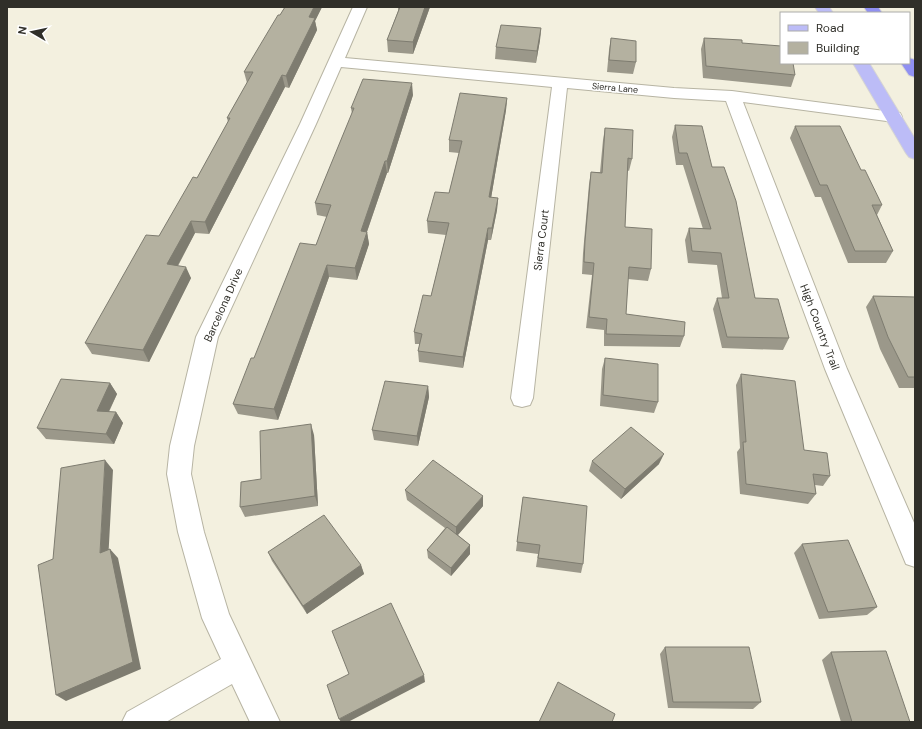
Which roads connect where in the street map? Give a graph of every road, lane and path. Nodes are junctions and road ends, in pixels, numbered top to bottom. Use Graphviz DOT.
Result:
graph roads {
  1 [pos="360,7"];
  2 [pos="336,62"];
  3 [pos="862,64"];
  4 [pos="560,83"];
  5 [pos="732,96"];
  6 [pos="894,117"];
  7 [pos="915,153"];
  8 [pos="522,398"];
  9 [pos="915,554"];
  10 [pos="238,665"];
  11 [pos="137,722"];
  12 [pos="265,722"];
  1 -- 2 [label="street, Barcelona Drive"];
  2 -- 4 [label="street, Sierra Lane"];
  2 -- 10 [label="street, Barcelona Drive"];
  3 -- 6 [label="main road"];
  4 -- 5 [label="street, Sierra Lane"];
  4 -- 8 [label="street, Sierra Court"];
  5 -- 6 [label="street, Sierra Lane"];
  5 -- 9 [label="street, High Country Trail"];
  6 -- 7 [label="main road"];
  10 -- 11 [label="street"];
  10 -- 12 [label="street, Barcelona Drive"];
}
